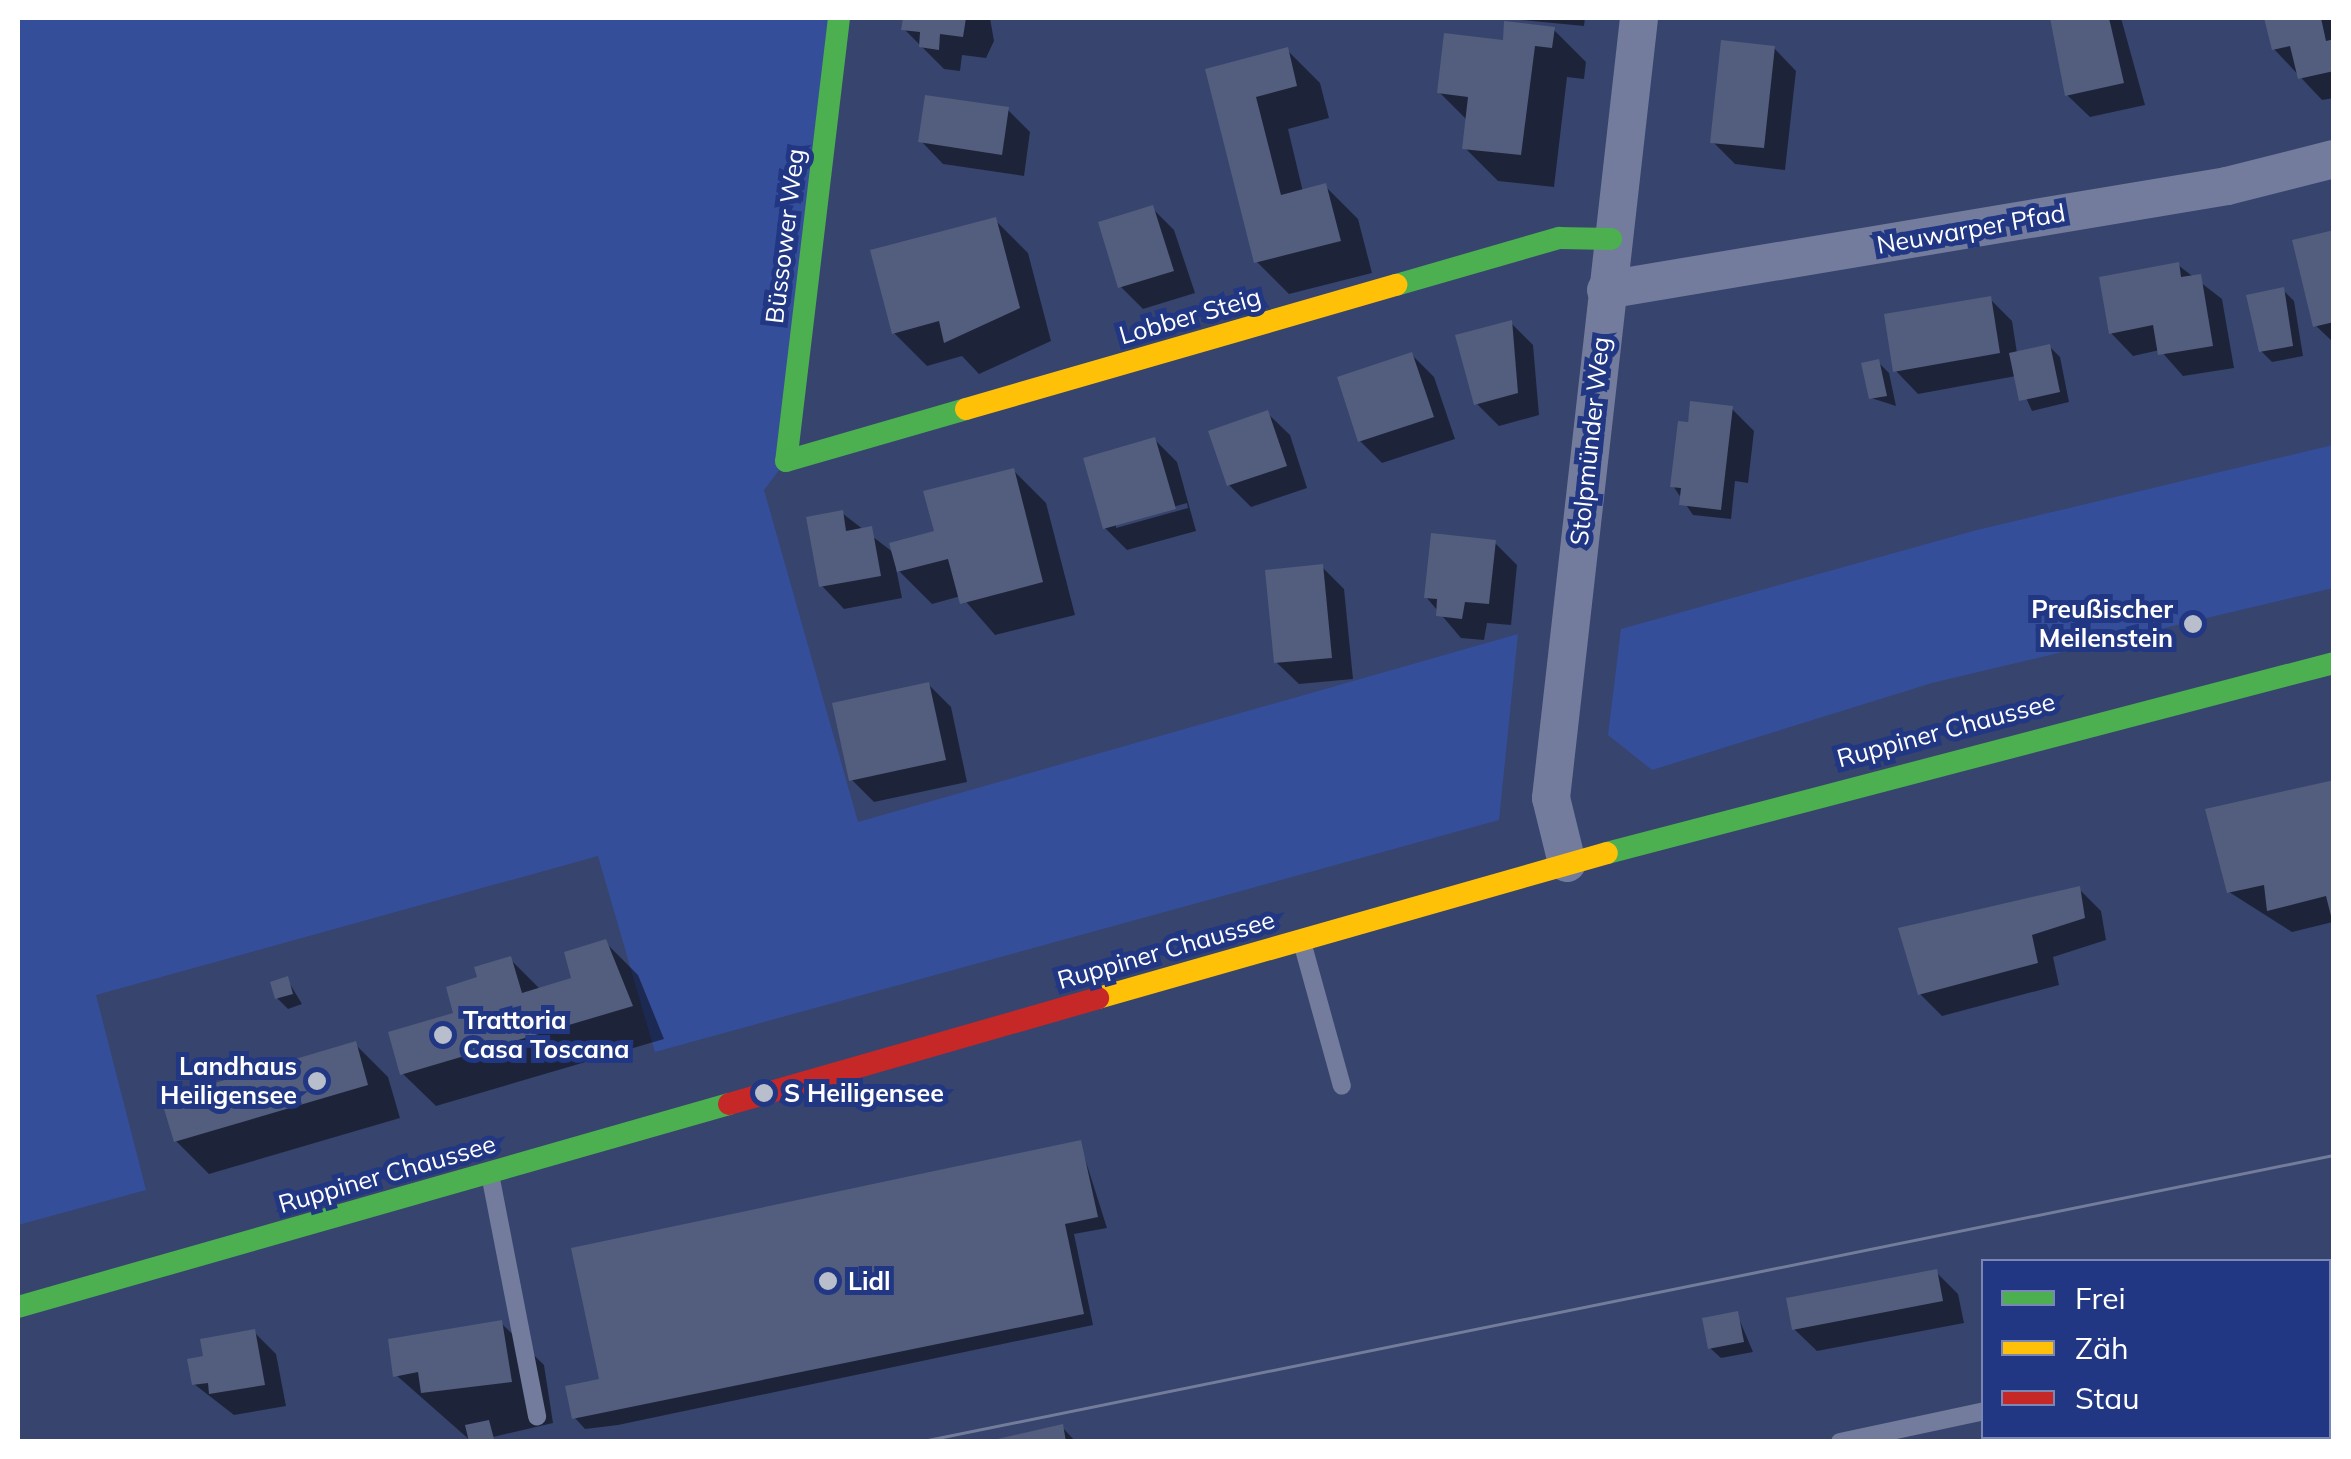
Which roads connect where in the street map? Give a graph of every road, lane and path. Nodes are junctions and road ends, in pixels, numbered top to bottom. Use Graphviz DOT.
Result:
graph roads {
  1 [pos="839,18"];
  2 [pos="1639,18"];
  3 [pos="2334,159"];
  4 [pos="1611,239"];
  5 [pos="1606,290"];
  6 [pos="786,462"];
  7 [pos="2334,663"];
  8 [pos="1567,863"];
  9 [pos="1302,940"];
  10 [pos="1342,1086"];
  11 [pos="490,1174"];
  12 [pos="18,1307"];
  13 [pos="1981,1412"];
  14 [pos="537,1416"];
  15 [pos="1840,1442"];
  1 -- 6 [label="main road, Büssower Weg"];
  2 -- 4 [label="street, Stolpmünder Weg"];
  3 -- 5 [label="street, Neuwarper Pfad"];
  4 -- 5 [label="street, Stolpmünder Weg"];
  4 -- 6 [label="main road, Lobber Steig"];
  5 -- 8 [label="street, Stolpmünder Weg"];
  7 -- 8 [label="main road, Ruppiner Chaussee"];
  8 -- 9 [label="main road, Ruppiner Chaussee"];
  9 -- 10 [label="lane"];
  9 -- 11 [label="main road, Ruppiner Chaussee"];
  11 -- 12 [label="main road, Ruppiner Chaussee"];
  11 -- 14 [label="lane"];
  13 -- 15 [label="lane"];
}
